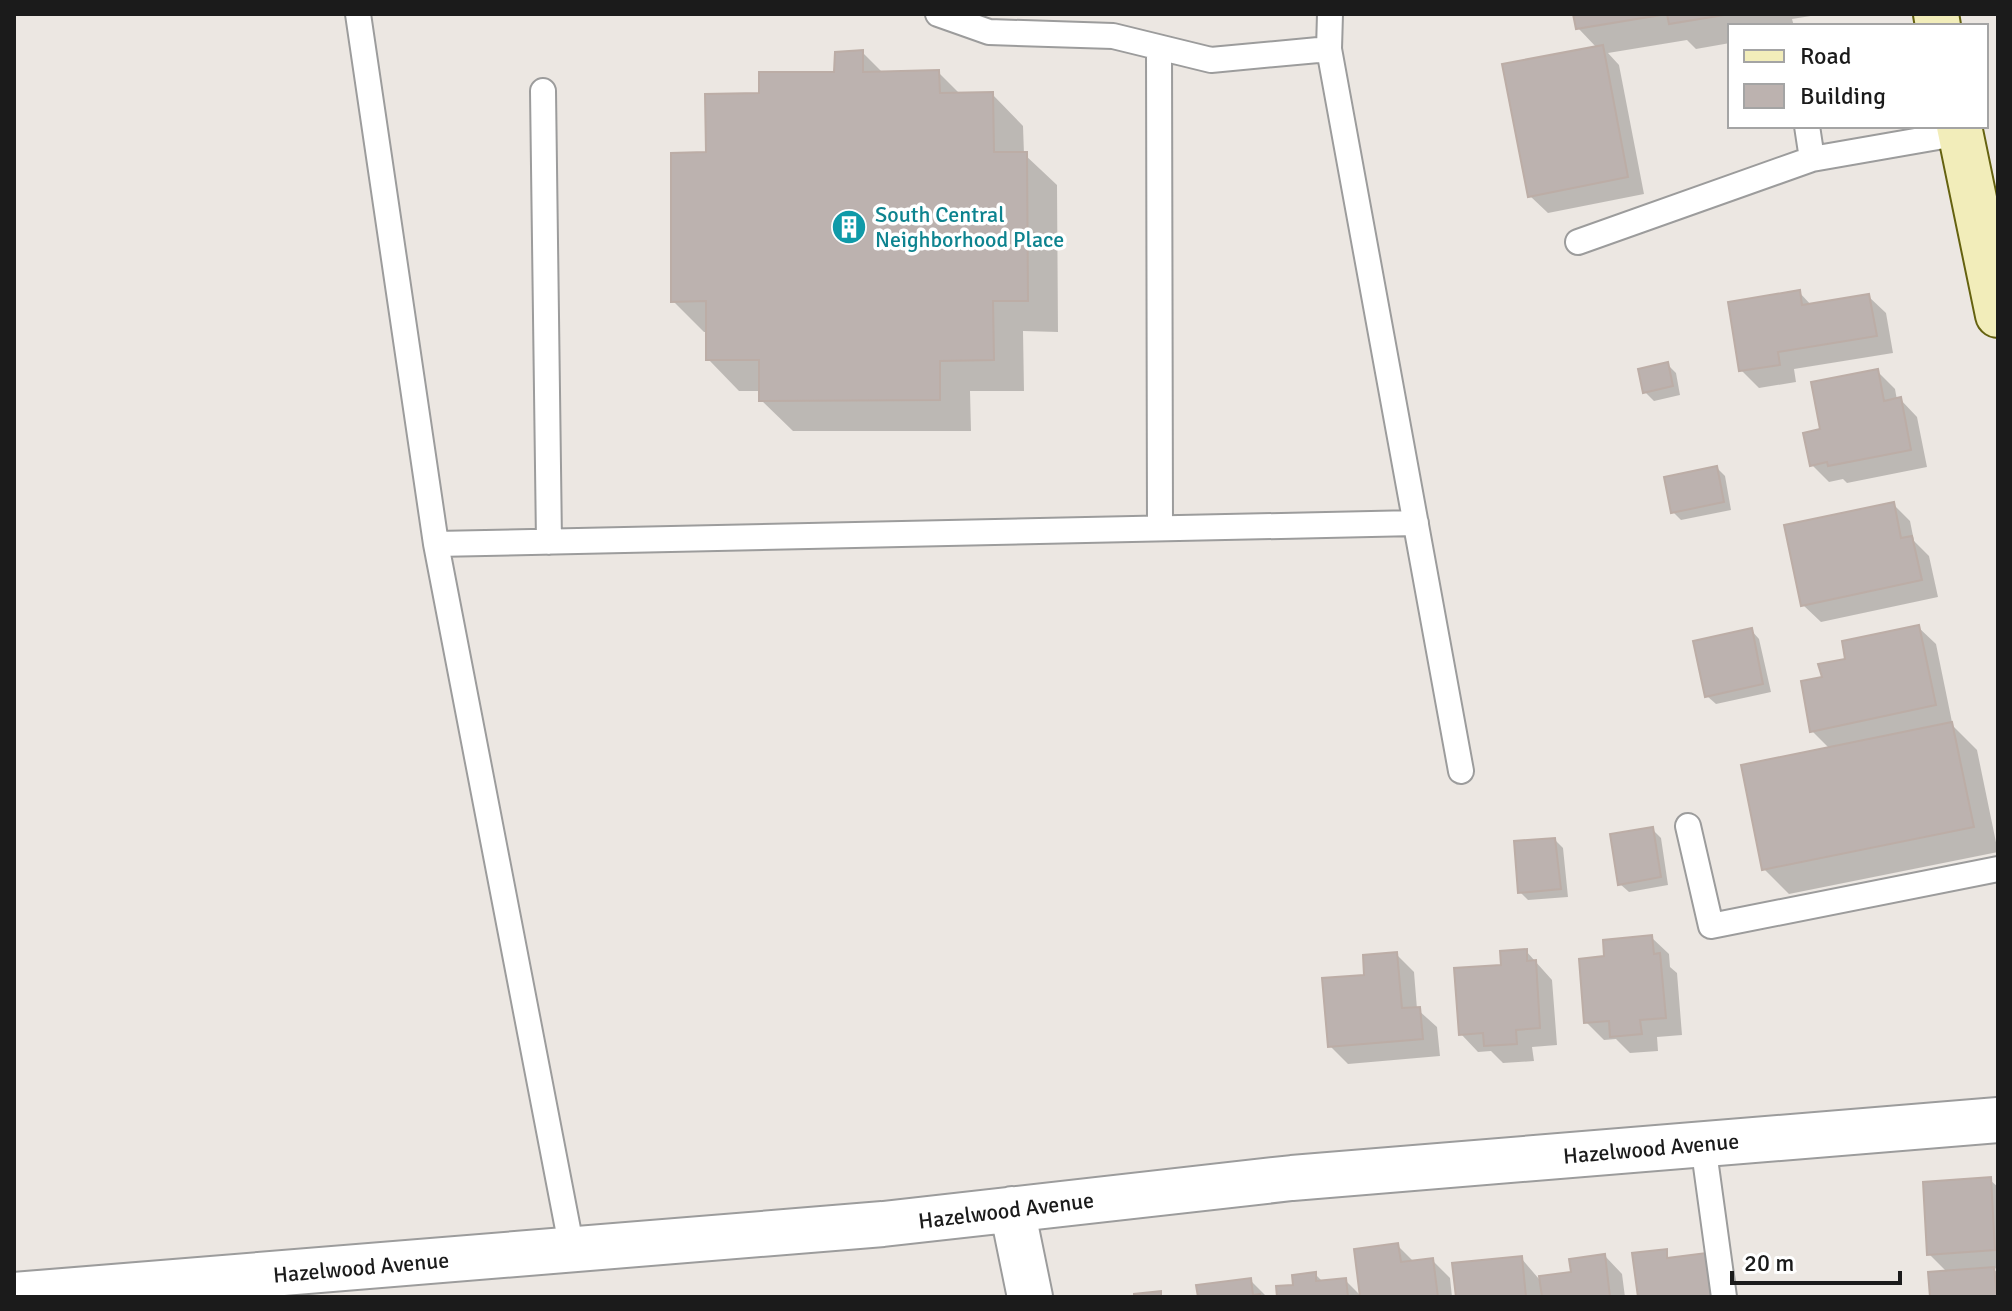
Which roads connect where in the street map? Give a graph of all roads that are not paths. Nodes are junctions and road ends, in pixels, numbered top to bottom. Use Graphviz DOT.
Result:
graph roads {
  1 [pos="358,14"];
  2 [pos="938,14"];
  3 [pos="1330,14"];
  4 [pos="1159,48"];
  5 [pos="1329,49"];
  6 [pos="543,91"];
  7 [pos="1807,128"];
  8 [pos="1960,130"];
  9 [pos="1812,159"];
  10 [pos="1578,242"];
  11 [pos="1998,315"];
  12 [pos="1416,523"];
  13 [pos="1160,528"];
  14 [pos="549,542"];
  15 [pos="436,544"];
  16 [pos="1461,771"];
  17 [pos="1688,826"];
  18 [pos="1998,869"];
  19 [pos="1998,1120"];
  20 [pos="1703,1144"];
  21 [pos="1012,1209"];
  22 [pos="572,1250"];
  23 [pos="14,1295"];
  24 [pos="1030,1297"];
  25 [pos="1724,1297"];
  1 -- 15 [label="lane"];
  2 -- 4 [label="lane"];
  3 -- 5 [label="lane"];
  4 -- 5 [label="lane"];
  4 -- 13 [label="lane"];
  5 -- 12 [label="lane"];
  6 -- 14 [label="lane"];
  7 -- 9 [label="lane"];
  8 -- 9 [label="lane"];
  8 -- 11 [label="street"];
  9 -- 10 [label="lane"];
  12 -- 13 [label="lane"];
  12 -- 16 [label="lane"];
  13 -- 14 [label="lane"];
  14 -- 15 [label="lane"];
  15 -- 22 [label="lane"];
  17 -- 18 [label="lane"];
  19 -- 20 [label="street, Hazelwood Avenue"];
  20 -- 21 [label="street, Hazelwood Avenue"];
  20 -- 25 [label="lane"];
  21 -- 22 [label="street, Hazelwood Avenue"];
  21 -- 24 [label="street"];
  22 -- 23 [label="street, Hazelwood Avenue"];
}
